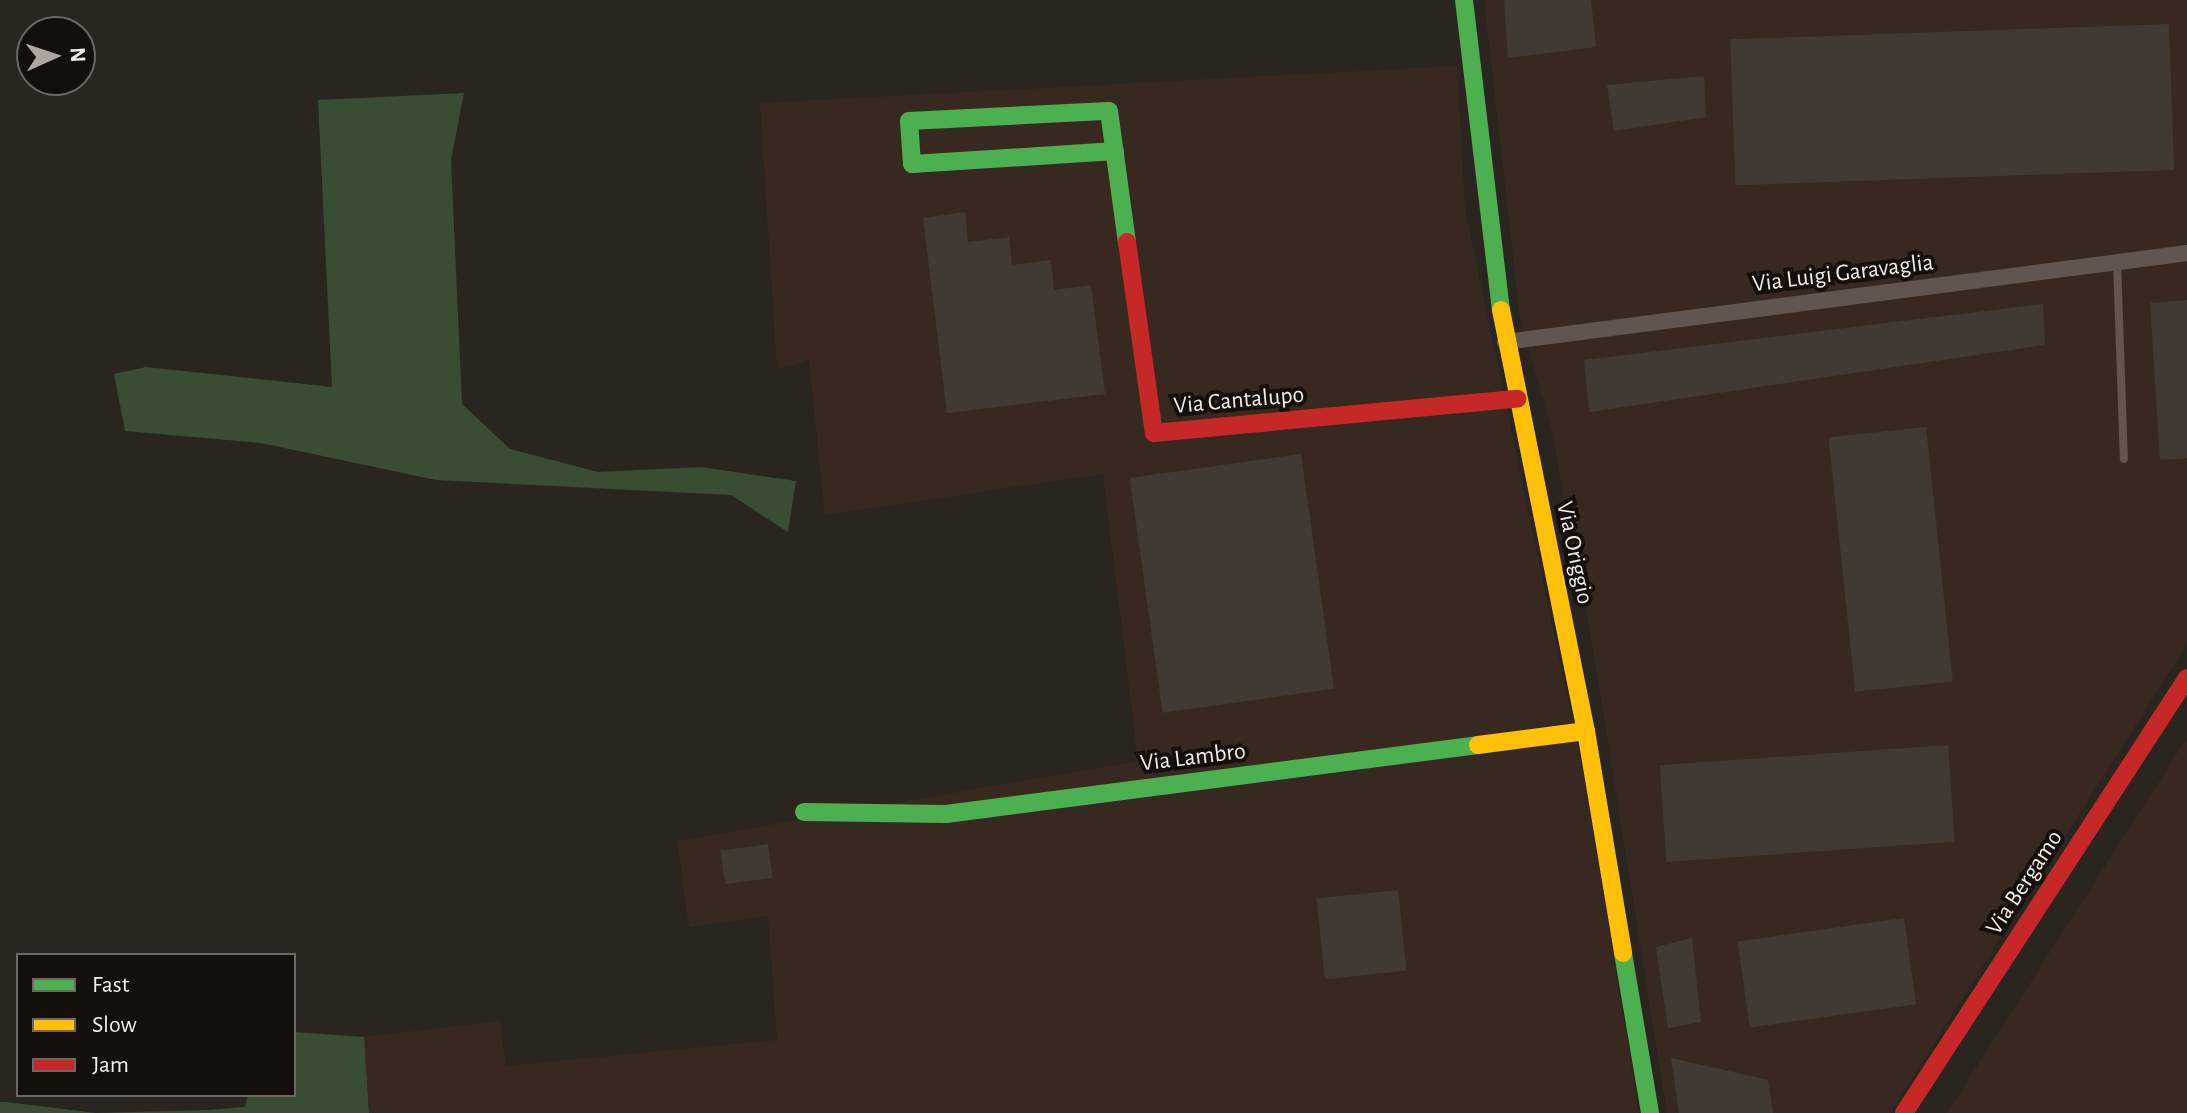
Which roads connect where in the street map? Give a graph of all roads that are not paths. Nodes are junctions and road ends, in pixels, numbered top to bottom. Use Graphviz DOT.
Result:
graph roads {
  1 [pos="1464,0"];
  2 [pos="1115,151"];
  3 [pos="2187,253"];
  4 [pos="2117,262"];
  5 [pos="1505,342"];
  6 [pos="1517,399"];
  7 [pos="2124,459"];
  8 [pos="2187,678"];
  9 [pos="1586,731"];
  10 [pos="804,812"];
  11 [pos="1650,1113"];
  12 [pos="1904,1113"];
  1 -- 5 [label="street, Via Origgio"];
  2 -- 2 [label="street, Via Cantalupo"];
  2 -- 6 [label="street, Via Cantalupo"];
  3 -- 4 [label="street, Via Luigi Garavaglia"];
  4 -- 5 [label="street, Via Luigi Garavaglia"];
  4 -- 7 [label="lane"];
  5 -- 6 [label="street, Via Origgio"];
  6 -- 9 [label="street, Via Origgio"];
  8 -- 12 [label="street, Via Bergamo"];
  9 -- 10 [label="street, Via Lambro"];
  9 -- 11 [label="street, Via Origgio"];
}
